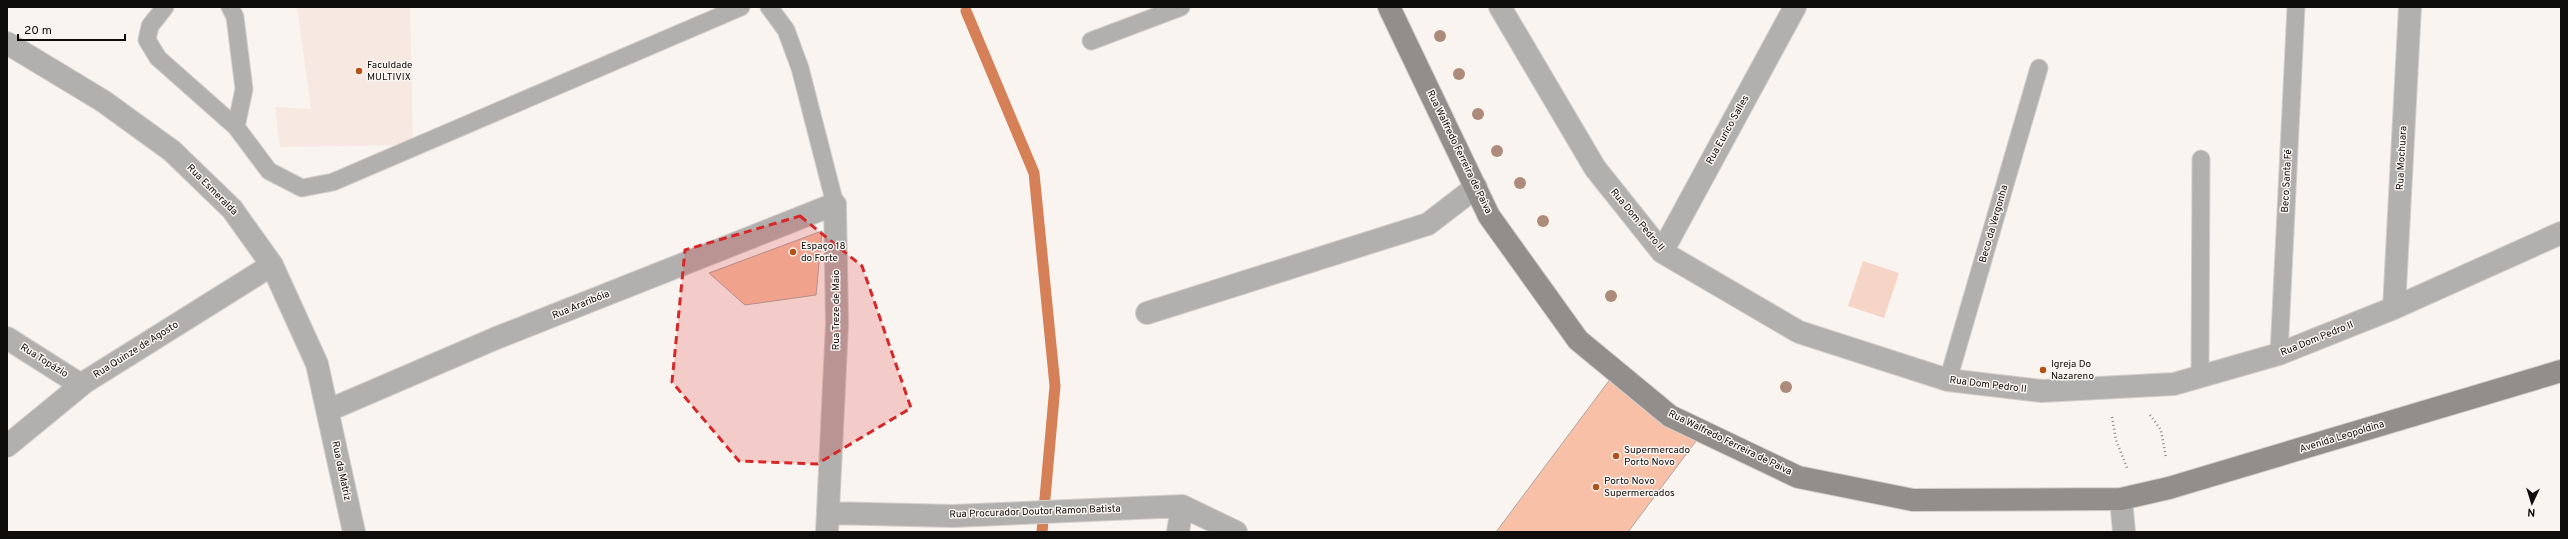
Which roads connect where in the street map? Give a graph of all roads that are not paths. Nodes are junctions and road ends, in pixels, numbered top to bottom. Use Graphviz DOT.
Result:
graph roads {
  1 [pos="165,7"];
  2 [pos="230,7"];
  3 [pos="741,7"];
  4 [pos="769,7"];
  5 [pos="1181,7"];
  6 [pos="1389,7"];
  7 [pos="1500,7"];
  8 [pos="1795,7"];
  9 [pos="2296,7"];
  10 [pos="2410,7"];
  11 [pos="1091,41"];
  12 [pos="7,43"];
  13 [pos="2039,68"];
  14 [pos="236,127"];
  15 [pos="2201,159"];
  16 [pos="1476,187"];
  17 [pos="835,204"];
  18 [pos="2561,233"];
  19 [pos="1662,252"];
  20 [pos="272,266"];
  21 [pos="2394,308"];
  22 [pos="1147,313"];
  23 [pos="7,338"];
  24 [pos="2279,354"];
  25 [pos="2561,371"];
  26 [pos="2200,377"];
  27 [pos="1948,380"];
  28 [pos="81,385"];
  29 [pos="329,410"];
  30 [pos="7,446"];
  31 [pos="2128,498"];
  32 [pos="1182,506"];
  33 [pos="828,522"];
  34 [pos="354,532"];
  35 [pos="1178,532"];
  36 [pos="1236,532"];
  37 [pos="2124,532"];
  1 -- 14 [label="lane"];
  2 -- 14 [label="lane"];
  3 -- 14 [label="lane"];
  4 -- 17 [label="lane, Rua Treze de Maio"];
  5 -- 11 [label="lane"];
  6 -- 16 [label="street, Rua Walfredo Ferreira de Paiva"];
  7 -- 19 [label="street, Rua Dom Pedro II"];
  8 -- 19 [label="street, Rua Eurico Salles"];
  9 -- 24 [label="lane, Beco Santa Fé"];
  10 -- 21 [label="street, Rua Mochuara"];
  12 -- 20 [label="street, Rua Esmeralda"];
  13 -- 27 [label="lane, Beco da Vergonha"];
  15 -- 26 [label="lane"];
  16 -- 22 [label="street"];
  16 -- 31 [label="street, Rua Walfredo Ferreira de Paiva"];
  17 -- 29 [label="street, Rua Araribóia"];
  17 -- 33 [label="street, Rua Treze de Maio"];
  18 -- 21 [label="street, Rua Dom Pedro II"];
  19 -- 27 [label="street, Rua Dom Pedro II"];
  20 -- 28 [label="street, Rua Quinze de Agosto"];
  20 -- 29 [label="street, Rua Esmeralda"];
  21 -- 24 [label="street, Rua Dom Pedro II"];
  23 -- 28 [label="street, Rua Topázio"];
  24 -- 26 [label="street, Rua Dom Pedro II"];
  25 -- 31 [label="street, Avenida Leopoldina"];
  26 -- 27 [label="street, Rua Dom Pedro II"];
  28 -- 30 [label="street, Rua Quinze de Agosto"];
  29 -- 34 [label="street, Rua da Matriz"];
  31 -- 37 [label="street"];
  32 -- 33 [label="street, Rua Procurador Doutor Ramon Batista"];
  32 -- 35 [label="street"];
  32 -- 36 [label="street, Rua Procurador Doutor Ramon Batista"];
}
